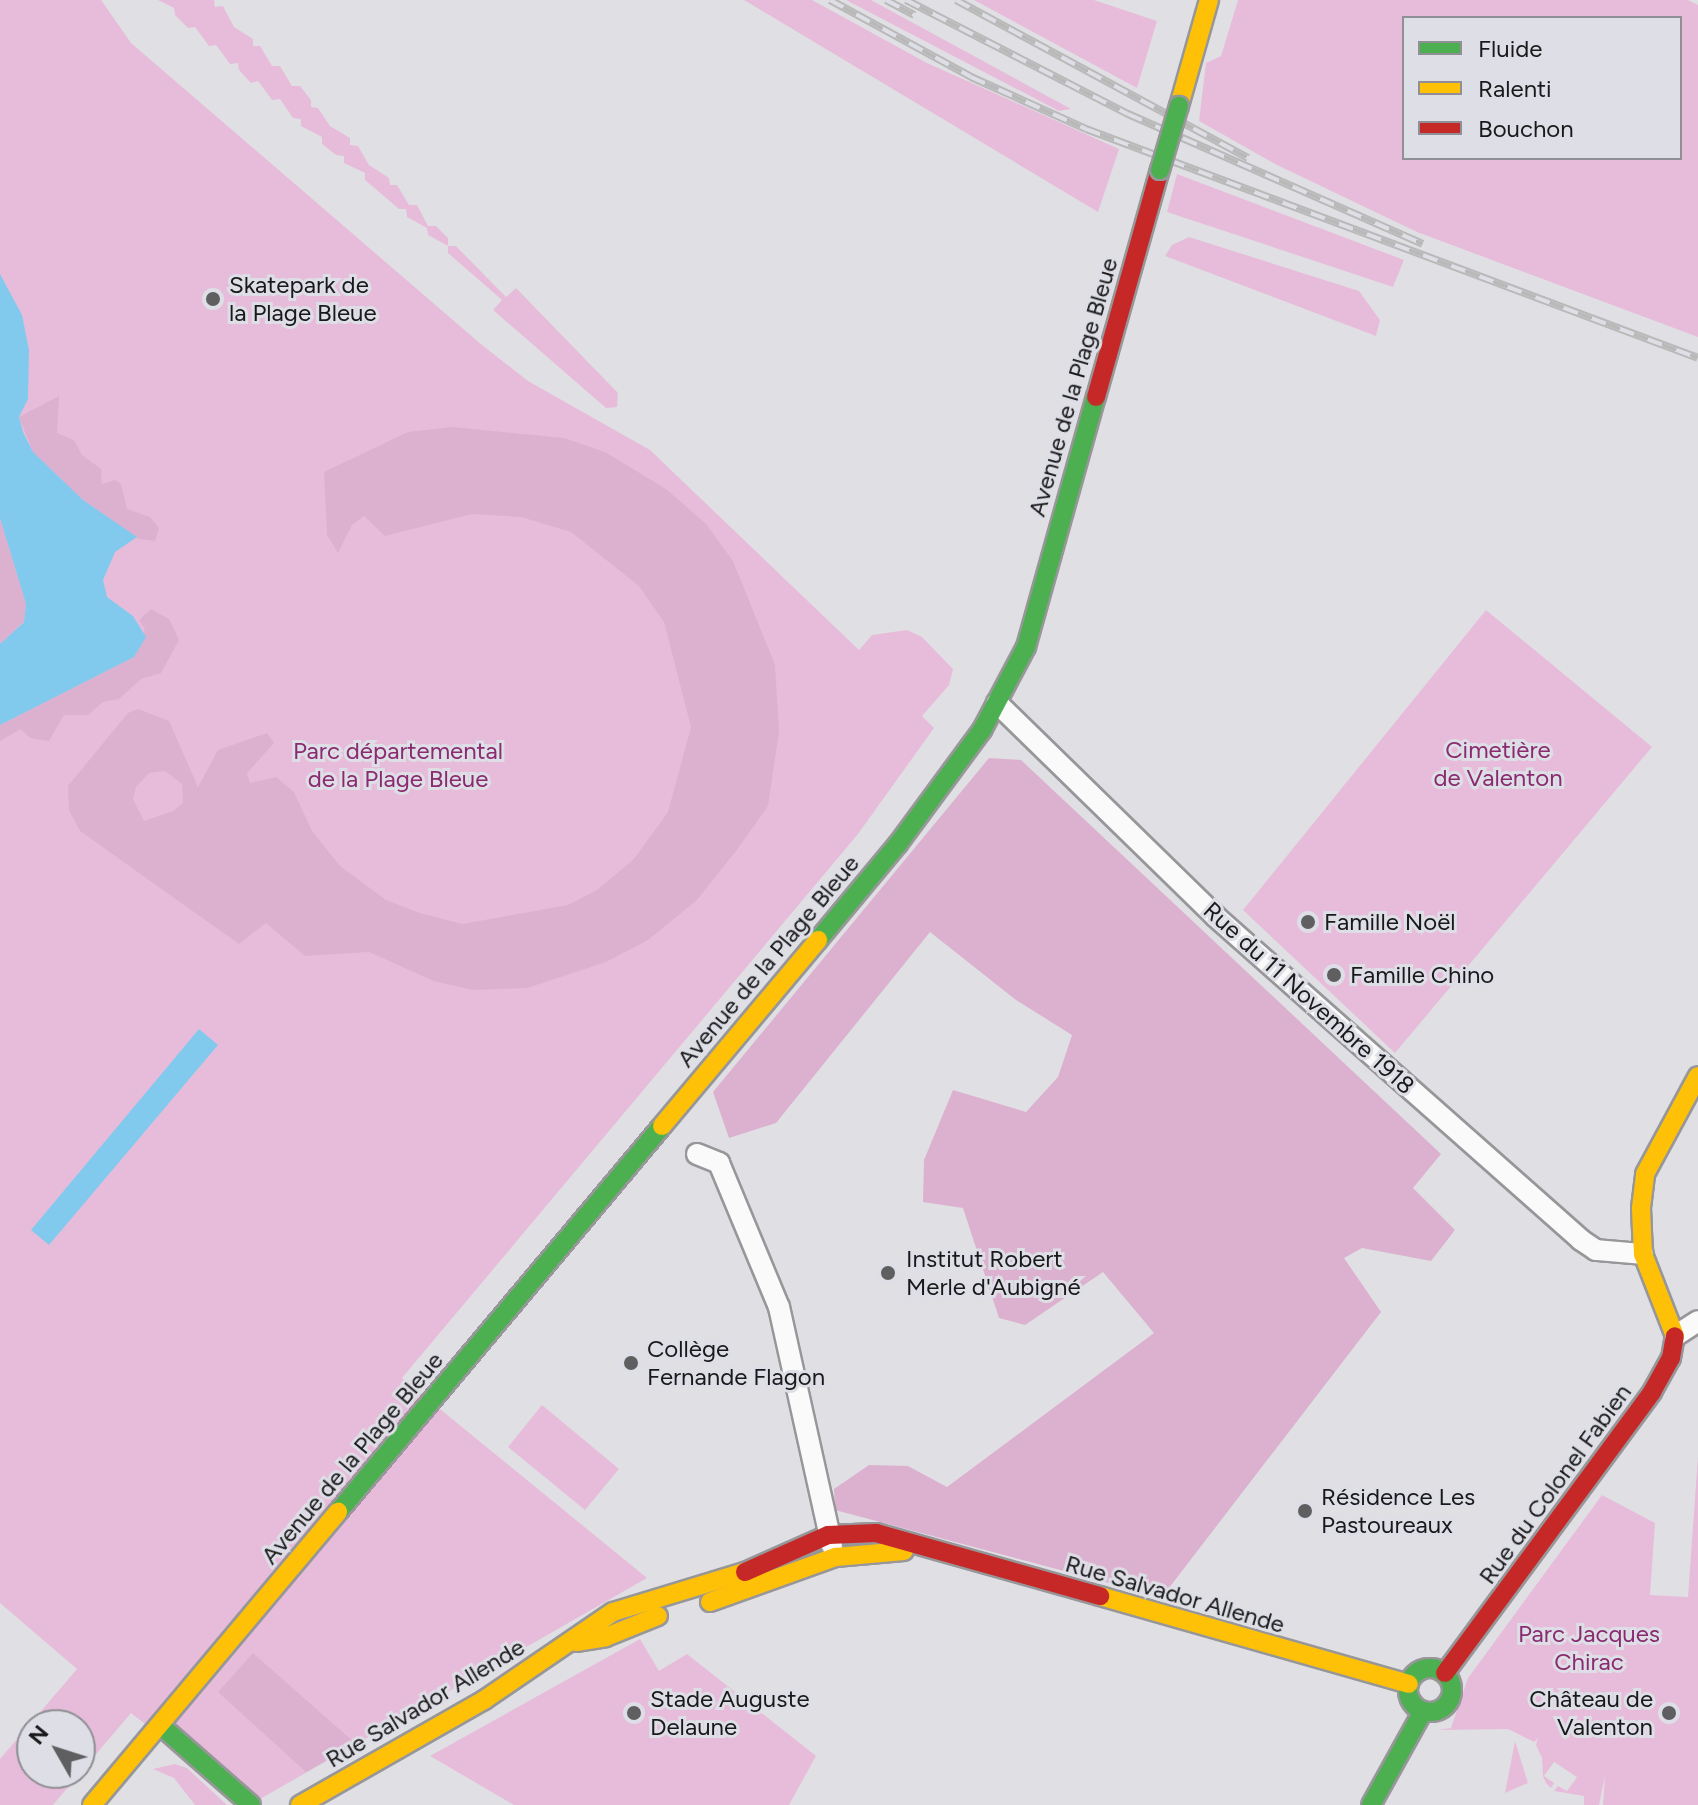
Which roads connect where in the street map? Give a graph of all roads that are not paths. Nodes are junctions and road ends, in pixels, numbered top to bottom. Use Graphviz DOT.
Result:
graph roads {
  1 [pos="1209,0"];
  2 [pos="997,703"];
  3 [pos="1698,1076"];
  4 [pos="697,1154"];
  5 [pos="1643,1254"];
  6 [pos="1698,1321"];
  7 [pos="1675,1336"];
  8 [pos="1698,1346"];
  9 [pos="828,1535"];
  10 [pos="928,1550"];
  11 [pos="836,1557"];
  12 [pos="573,1642"];
  13 [pos="1445,1673"];
  14 [pos="1409,1684"];
  15 [pos="1423,1711"];
  16 [pos="160,1725"];
  17 [pos="92,1805"];
  18 [pos="251,1805"];
  19 [pos="300,1805"];
  20 [pos="1371,1805"];
  1 -- 2 [label="street, Avenue de la Plage Bleue, bridge"];
  2 -- 5 [label="street, Rue du 11 Novembre 1918"];
  2 -- 16 [label="street, Avenue de la Plage Bleue"];
  3 -- 5 [label="street"];
  4 -- 9 [label="street"];
  5 -- 7 [label="street"];
  6 -- 7 [label="street"];
  7 -- 8 [label="street"];
  7 -- 13 [label="street, Rue du Colonel Fabien"];
  9 -- 10 [label="street, Rue Salvador Allende"];
  9 -- 11 [label="street"];
  9 -- 12 [label="street, Rue Salvador Allende"];
  10 -- 11 [label="street, Rue Salvador Allende"];
  10 -- 14 [label="street, Rue Salvador Allende"];
  11 -- 12 [label="street, Rue Salvador Allende"];
  12 -- 19 [label="street, Rue Salvador Allende"];
  13 -- 14 [label="street"];
  13 -- 15 [label="street"];
  14 -- 15 [label="street"];
  15 -- 20 [label="street"];
  16 -- 17 [label="street, Avenue de la Plage Bleue"];
  16 -- 18 [label="street"];
}
